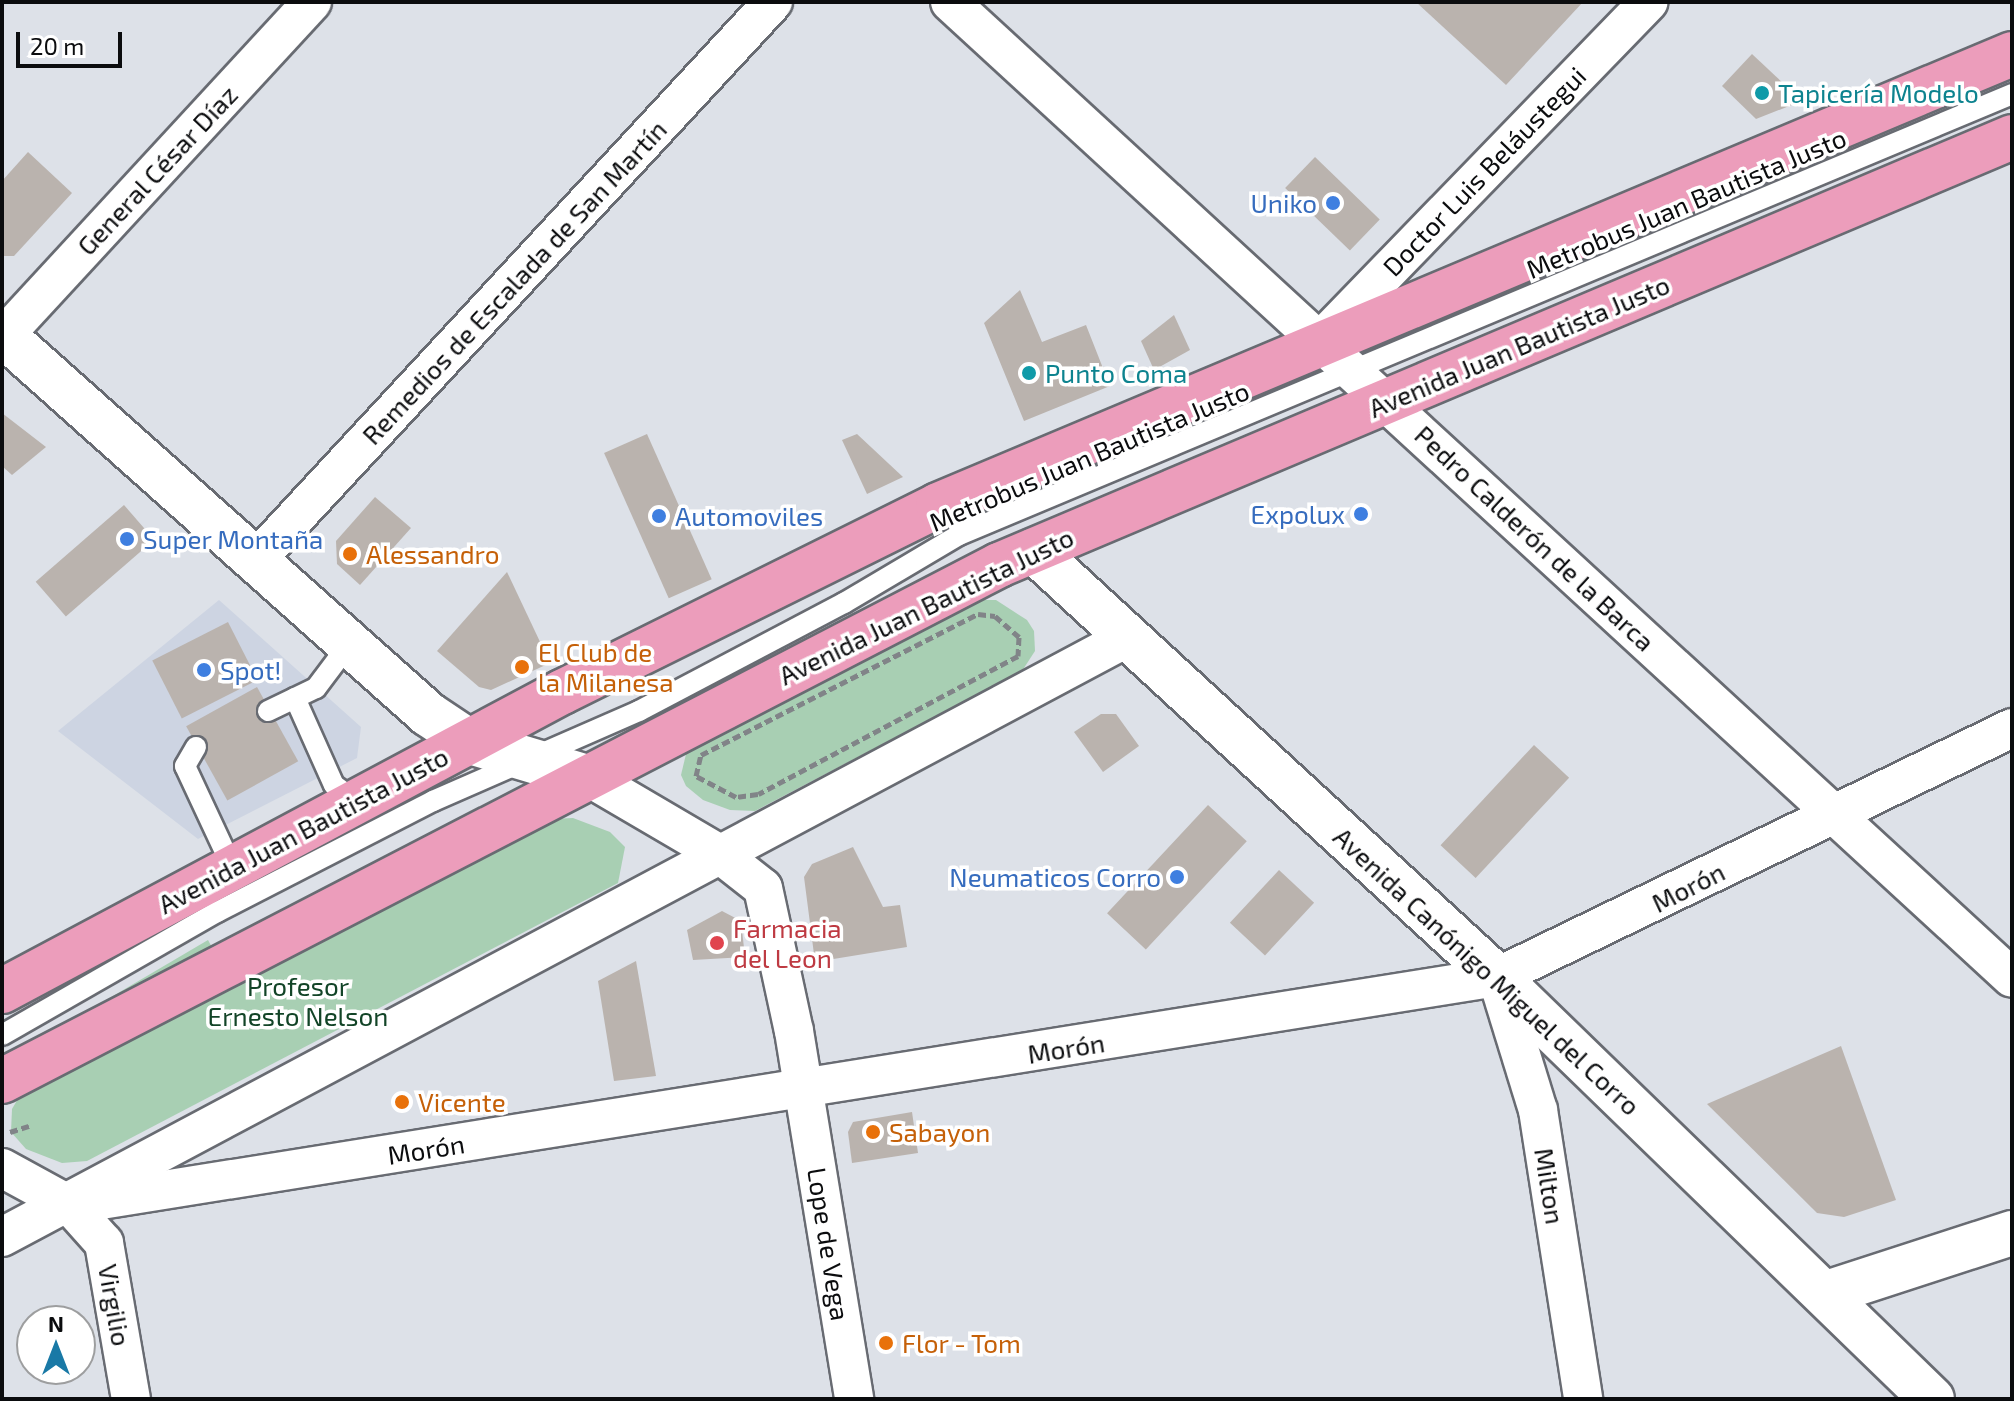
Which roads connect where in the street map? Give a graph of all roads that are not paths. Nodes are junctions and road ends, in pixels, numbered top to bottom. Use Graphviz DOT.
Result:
graph roads {
  1 [pos="312,2"];
  2 [pos="773,2"];
  3 [pos="950,2"];
  4 [pos="1648,2"];
  5 [pos="2012,54"];
  6 [pos="2012,94"];
  7 [pos="2012,137"];
  8 [pos="3,336"];
  9 [pos="1320,341"];
  10 [pos="1353,372"];
  11 [pos="1388,403"];
  12 [pos="1034,551"];
  13 [pos="255,561"];
  14 [pos="1125,639"];
  15 [pos="349,644"];
  16 [pos="295,698"];
  17 [pos="268,711"];
  18 [pos="2012,728"];
  19 [pos="470,742"];
  20 [pos="196,747"];
  21 [pos="528,758"];
  22 [pos="590,778"];
  23 [pos="356,801"];
  24 [pos="1834,815"];
  25 [pos="721,855"];
  26 [pos="232,867"];
  27 [pos="1497,977"];
  28 [pos="2012,978"];
  29 [pos="2,991"];
  30 [pos="2,1035"];
  31 [pos="2,1081"];
  32 [pos="804,1090"];
  33 [pos="6,1150"];
  34 [pos="70,1205"];
  35 [pos="2012,1233"];
  36 [pos="2,1237"];
  37 [pos="1827,1293"];
  38 [pos="131,1399"];
  39 [pos="854,1399"];
  40 [pos="1583,1399"];
  41 [pos="1932,1399"];
  1 -- 8 [label="street, General César Díaz"];
  2 -- 13 [label="street, Remedios de Escalada de San Martín"];
  3 -- 9 [label="street, Pedro Calderón de la Barca"];
  4 -- 9 [label="street, Doctor Luis Beláustegui"];
  5 -- 9 [label="main road, Avenida Juan Bautista Justo"];
  6 -- 10 [label="lane, Metrobus Juan Bautista Justo"];
  7 -- 11 [label="main road, Avenida Juan Bautista Justo"];
  8 -- 13 [label="street"];
  9 -- 10 [label="street, Pedro Calderón de la Barca"];
  9 -- 19 [label="main road, Avenida Juan Bautista Justo"];
  10 -- 11 [label="street, Pedro Calderón de la Barca"];
  10 -- 21 [label="lane, Metrobus Juan Bautista Justo"];
  11 -- 12 [label="main road, Avenida Juan Bautista Justo"];
  11 -- 24 [label="street, Pedro Calderón de la Barca"];
  12 -- 14 [label="street, Avenida Canónigo Miguel del Corro"];
  12 -- 22 [label="main road, Avenida Juan Bautista Justo"];
  13 -- 15 [label="street"];
  14 -- 25 [label="street"];
  14 -- 27 [label="street, Avenida Canónigo Miguel del Corro"];
  15 -- 16 [label="lane"];
  15 -- 19 [label="street"];
  16 -- 17 [label="lane"];
  16 -- 23 [label="lane"];
  18 -- 24 [label="street, Morón"];
  19 -- 21 [label="street"];
  19 -- 23 [label="main road, Avenida Juan Bautista Justo"];
  20 -- 26 [label="lane"];
  21 -- 22 [label="street"];
  21 -- 30 [label="lane, Metrobus Juan Bautista Justo"];
  22 -- 25 [label="street, Lope de Vega"];
  22 -- 31 [label="main road, Avenida Juan Bautista Justo"];
  23 -- 26 [label="main road, Avenida Juan Bautista Justo"];
  24 -- 27 [label="street, Morón"];
  24 -- 28 [label="street, Pedro Calderón de la Barca"];
  25 -- 32 [label="street, Lope de Vega"];
  25 -- 34 [label="street"];
  26 -- 29 [label="main road, Avenida Juan Bautista Justo"];
  27 -- 32 [label="street, Morón"];
  27 -- 37 [label="street, Avenida Canónigo Miguel del Corro"];
  27 -- 40 [label="street, Milton"];
  32 -- 34 [label="street, Morón"];
  32 -- 39 [label="street, Lope de Vega"];
  33 -- 34 [label="street, Virgilio"];
  34 -- 36 [label="street"];
  34 -- 38 [label="street, Virgilio"];
  35 -- 37 [label="street"];
  37 -- 41 [label="street, Avenida Canónigo Miguel del Corro"];
}
